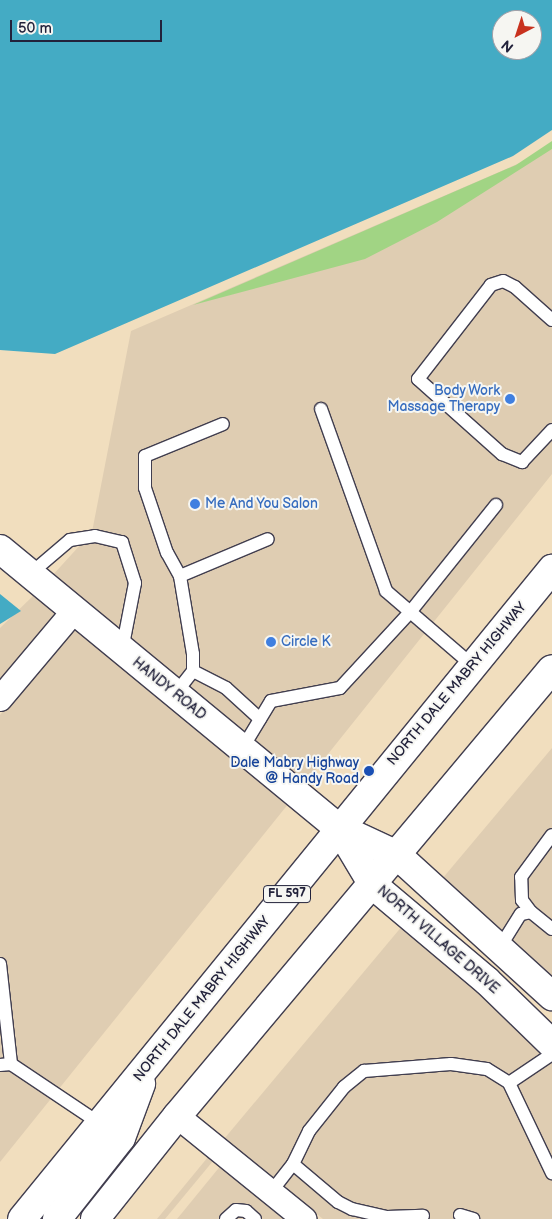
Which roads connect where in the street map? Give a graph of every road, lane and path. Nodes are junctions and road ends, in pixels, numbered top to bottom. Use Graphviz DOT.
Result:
graph roads {
  1 [pos="552,320"];
  2 [pos="321,409"];
  3 [pos="223,424"];
  4 [pos="552,430"];
  5 [pos="496,505"];
  6 [pos="268,539"];
  7 [pos="0,550"];
  8 [pos="552,569"];
  9 [pos="30,574"];
  10 [pos="180,576"];
  11 [pos="74,611"];
  12 [pos="411,611"];
  13 [pos="122,650"];
  14 [pos="472,666"];
  15 [pos="552,669"];
  16 [pos="193,670"];
  17 [pos="175,694"];
  18 [pos="0,699"];
  19 [pos="260,719"];
  20 [pos="242,749"];
  21 [pos="339,828"];
  22 [pos="552,836"];
  23 [pos="397,854"];
  24 [pos="373,885"];
  25 [pos="531,912"];
  26 [pos="552,929"];
  27 [pos="500,947"];
  28 [pos="0,964"];
  29 [pos="552,996"];
  30 [pos="552,1044"];
  31 [pos="552,1054"];
  32 [pos="6,1064"];
  33 [pos="148,1067"];
  34 [pos="509,1083"];
  35 [pos="177,1116"];
  36 [pos="99,1123"];
  37 [pos="293,1164"];
  38 [pos="552,1173"];
  39 [pos="271,1192"];
  40 [pos="460,1215"];
  41 [pos="423,1216"];
  42 [pos="22,1219"];
  43 [pos="57,1219"];
  44 [pos="95,1219"];
  45 [pos="226,1219"];
  46 [pos="254,1219"];
  47 [pos="304,1219"];
  48 [pos="473,1219"];
  1 -- 4 [label="lane"];
  2 -- 12 [label="lane"];
  3 -- 10 [label="lane"];
  5 -- 12 [label="lane"];
  6 -- 10 [label="lane"];
  7 -- 9 [label="main road, HANDY ROAD"];
  8 -- 14 [label="main road, NORTH DALE MABRY HIGHWAY / FL 597"];
  9 -- 11 [label="main road, HANDY ROAD"];
  9 -- 13 [label="lane"];
  10 -- 16 [label="lane"];
  11 -- 13 [label="main road, HANDY ROAD"];
  11 -- 18 [label="street"];
  12 -- 14 [label="lane"];
  12 -- 19 [label="lane"];
  13 -- 17 [label="main road, HANDY ROAD"];
  14 -- 21 [label="main road, NORTH DALE MABRY HIGHWAY / FL 597"];
  15 -- 23 [label="main road"];
  16 -- 17 [label="lane"];
  16 -- 19 [label="lane"];
  17 -- 20 [label="main road, HANDY ROAD"];
  19 -- 20 [label="lane"];
  20 -- 21 [label="main road, HANDY ROAD"];
  21 -- 23 [label="main road"];
  21 -- 24 [label="main road, NORTH VILLAGE DRIVE"];
  21 -- 33 [label="main road, NORTH DALE MABRY HIGHWAY / FL 597"];
  22 -- 25 [label="lane"];
  23 -- 24 [label="main road"];
  23 -- 27 [label="main road"];
  24 -- 30 [label="main road, NORTH VILLAGE DRIVE"];
  24 -- 35 [label="main road"];
  25 -- 26 [label="lane"];
  25 -- 27 [label="lane"];
  27 -- 29 [label="main road"];
  28 -- 32 [label="lane"];
  31 -- 34 [label="lane"];
  32 -- 36 [label="lane"];
  33 -- 36 [label="main road, NORTH DALE MABRY HIGHWAY / FL 597"];
  33 -- 43 [label="main road"];
  34 -- 37 [label="lane"];
  34 -- 38 [label="lane"];
  35 -- 39 [label="street"];
  35 -- 44 [label="main road"];
  36 -- 42 [label="main road, NORTH DALE MABRY HIGHWAY / FL 597"];
  37 -- 39 [label="lane"];
  37 -- 41 [label="lane"];
  39 -- 47 [label="street"];
  40 -- 48 [label="lane"];
  45 -- 46 [label="lane"];
}
